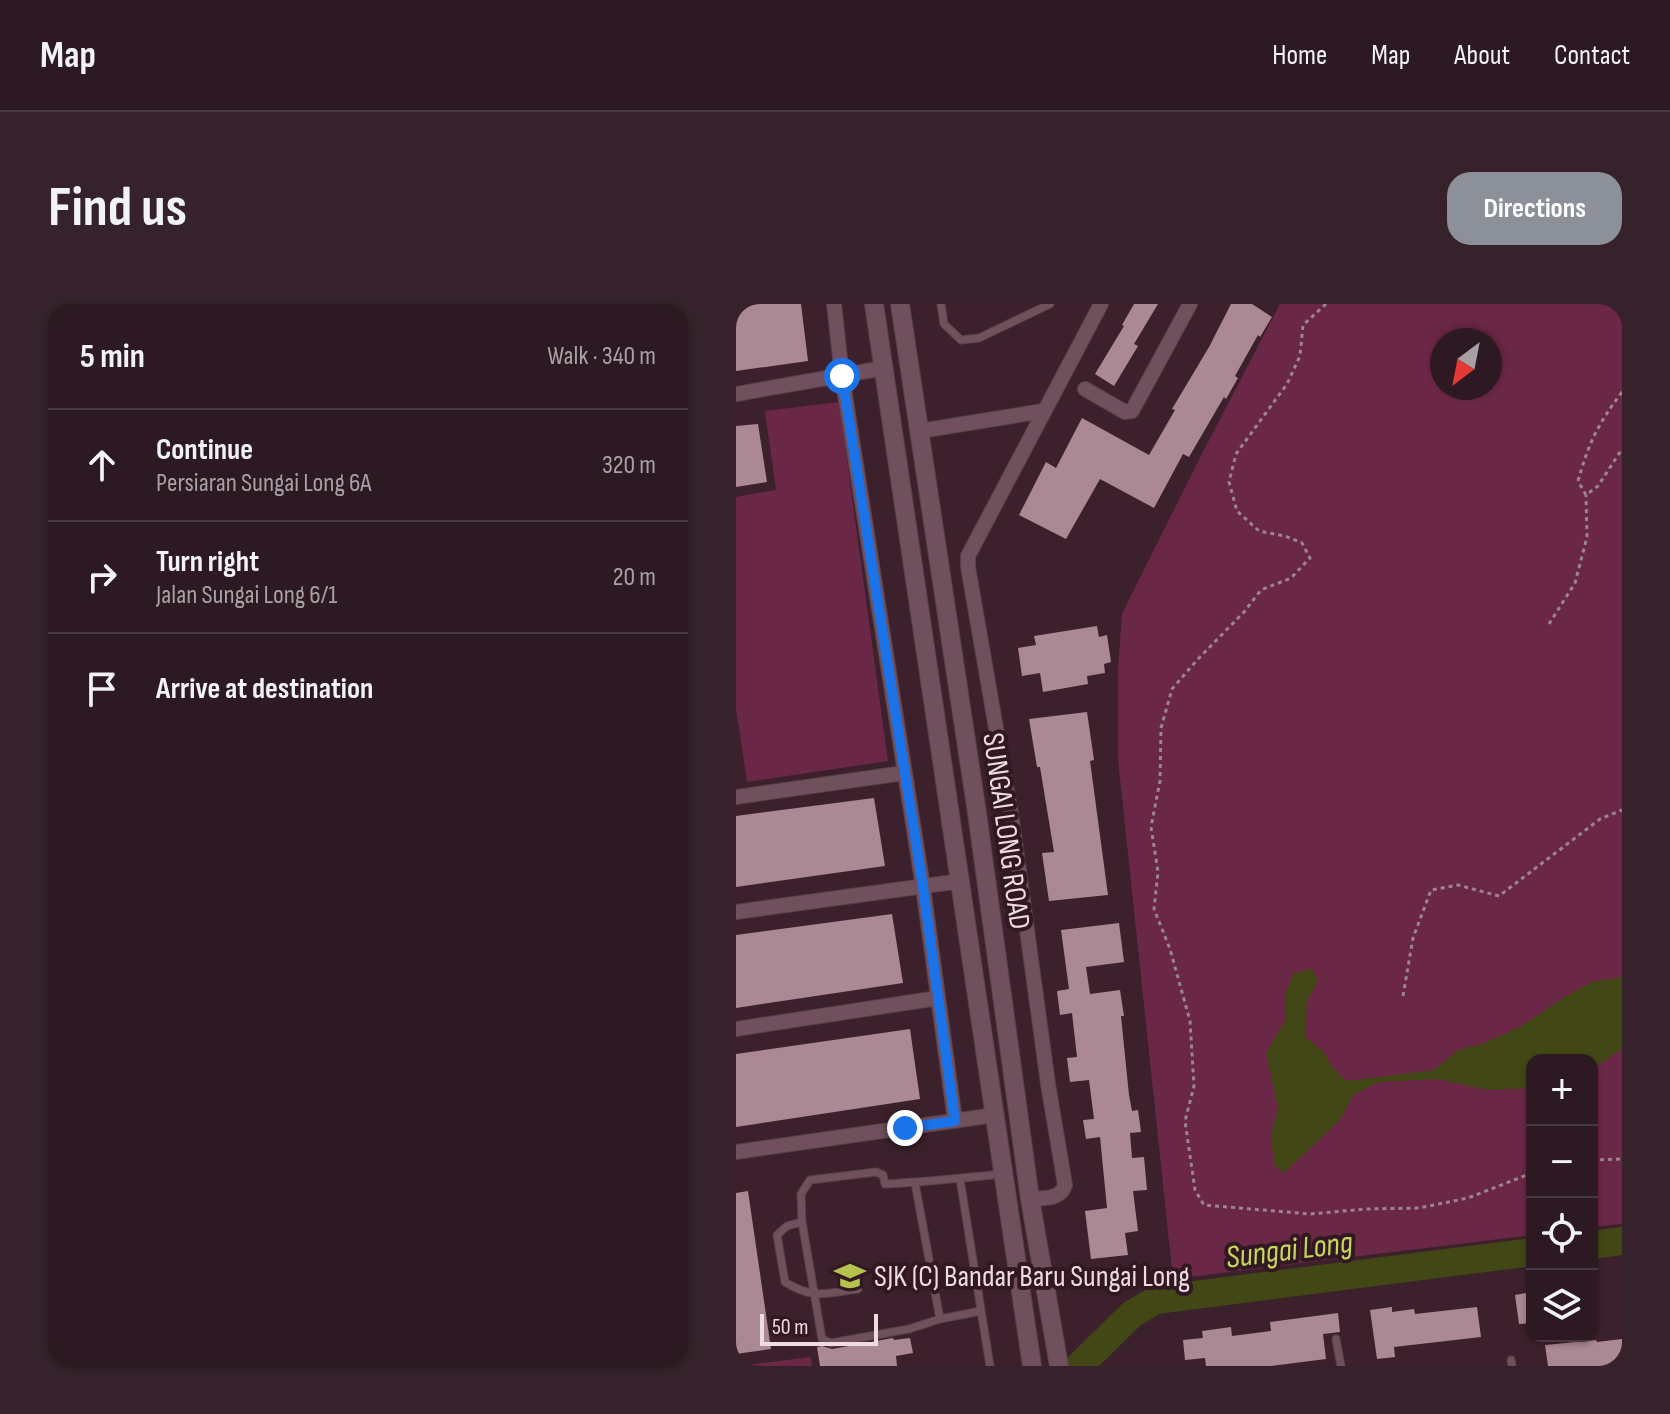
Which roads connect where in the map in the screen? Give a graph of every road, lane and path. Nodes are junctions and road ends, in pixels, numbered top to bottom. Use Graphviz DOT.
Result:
graph roads {
  1 [pos="834,304"];
  2 [pos="874,304"];
  3 [pos="900,304"];
  4 [pos="941,304"];
  5 [pos="1050,304"];
  6 [pos="1101,304"];
  7 [pos="1190,304"];
  8 [pos="1326,304"];
  9 [pos="884,368"];
  10 [pos="842,376"];
  11 [pos="1085,389"];
  12 [pos="1622,392"];
  13 [pos="736,394"];
  14 [pos="1043,411"];
  15 [pos="920,431"];
  16 [pos="1622,449"];
  17 [pos="1586,495"];
  18 [pos="1549,624"];
  19 [pos="904,773"];
  20 [pos="736,797"];
  21 [pos="1621,813"];
  22 [pos="961,881"];
  23 [pos="923,887"];
  24 [pos="736,912"];
  25 [pos="1403,996"];
  26 [pos="938,998"];
  27 [pos="736,1029"];
  28 [pos="995,1115"];
  29 [pos="955,1121"];
  30 [pos="736,1152"];
  31 [pos="1622,1159"];
  32 [pos="1598,1160"];
  33 [pos="1004,1174"];
  34 [pos="1526,1175"];
  35 [pos="960,1179"];
  36 [pos="915,1183"];
  37 [pos="1030,1199"];
  38 [pos="802,1222"];
  39 [pos="858,1289"];
  40 [pos="813,1295"];
  41 [pos="981,1311"];
  42 [pos="940,1319"];
  43 [pos="1336,1339"];
  44 [pos="990,1366"];
  45 [pos="1032,1366"];
  46 [pos="1059,1366"];
  47 [pos="1341,1366"];
  1 -- 10 [label="street"];
  2 -- 9 [label="street, SUNGAI LONG ROAD"];
  3 -- 15 [label="street, SUNGAI LONG ROAD"];
  4 -- 5 [label="lane"];
  6 -- 14 [label="street"];
  7 -- 11 [label="street"];
  8 -- 34 [label="path"];
  9 -- 10 [label="street"];
  9 -- 22 [label="street, SUNGAI LONG ROAD"];
  10 -- 13 [label="street"];
  10 -- 19 [label="street"];
  12 -- 17 [label="path"];
  14 -- 15 [label="street"];
  14 -- 37 [label="street"];
  15 -- 37 [label="street, SUNGAI LONG ROAD"];
  16 -- 17 [label="path"];
  17 -- 18 [label="path"];
  19 -- 20 [label="street"];
  19 -- 23 [label="street"];
  21 -- 25 [label="path"];
  22 -- 23 [label="street"];
  22 -- 28 [label="street, SUNGAI LONG ROAD"];
  23 -- 24 [label="street"];
  23 -- 26 [label="street"];
  26 -- 27 [label="street"];
  26 -- 29 [label="street"];
  28 -- 29 [label="street"];
  28 -- 33 [label="street, SUNGAI LONG ROAD"];
  29 -- 30 [label="street"];
  31 -- 32 [label="path"];
  33 -- 35 [label="lane"];
  33 -- 45 [label="street, SUNGAI LONG ROAD"];
  35 -- 36 [label="lane"];
  35 -- 41 [label="lane"];
  36 -- 38 [label="lane"];
  36 -- 42 [label="lane"];
  37 -- 46 [label="street, SUNGAI LONG ROAD"];
  38 -- 40 [label="lane"];
  38 -- 40 [label="lane"];
  39 -- 40 [label="lane"];
  40 -- 42 [label="lane"];
  41 -- 42 [label="lane"];
  41 -- 44 [label="lane"];
  43 -- 47 [label="lane"];
}
